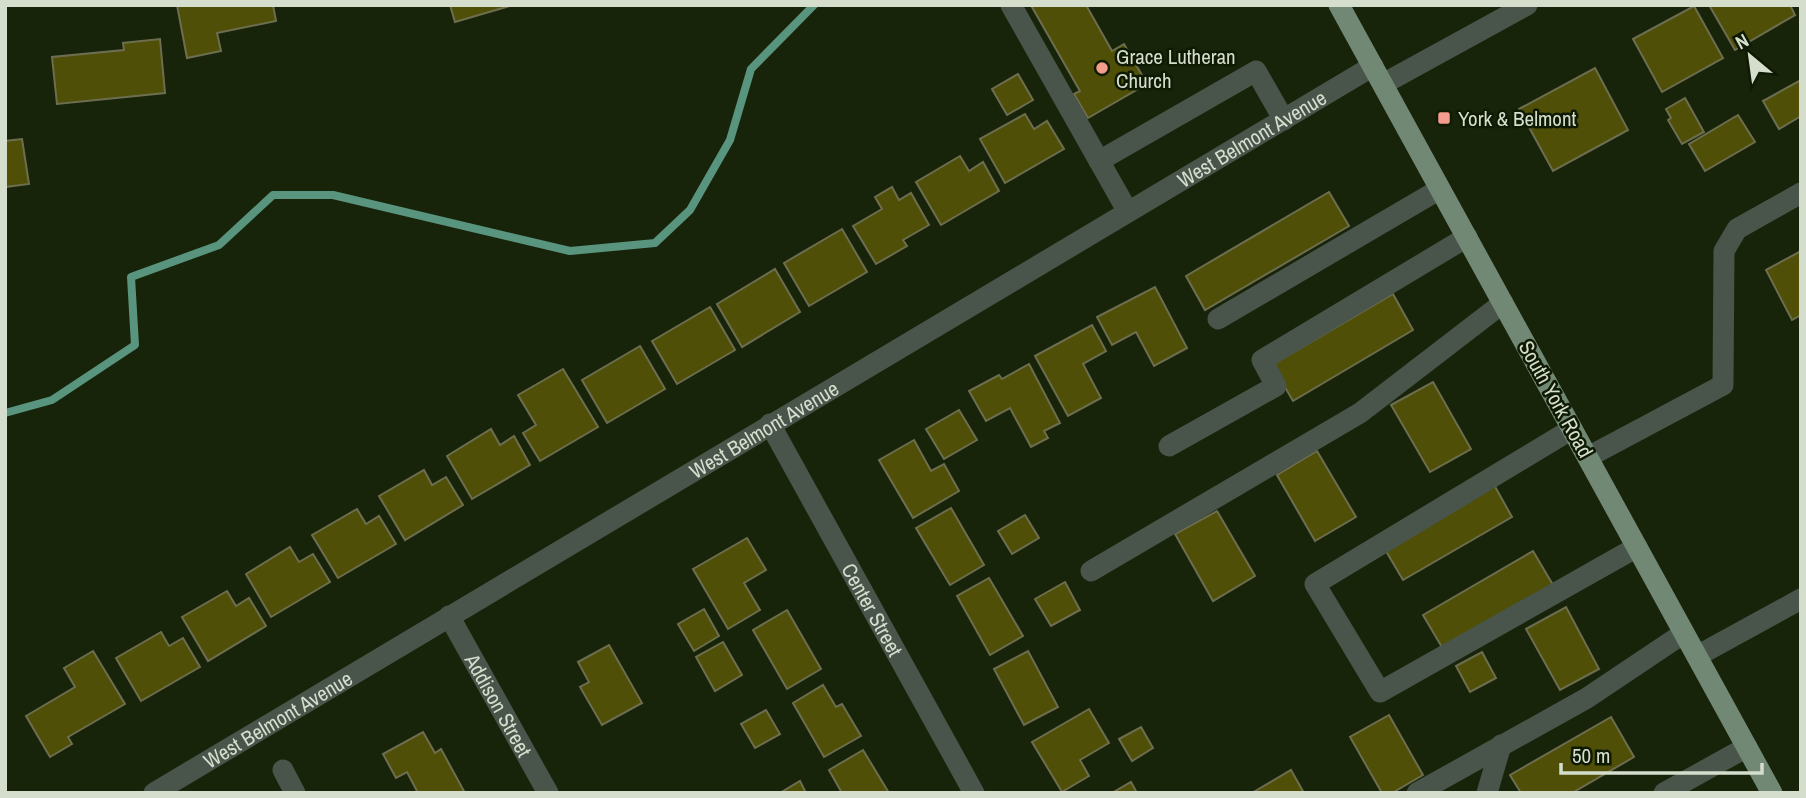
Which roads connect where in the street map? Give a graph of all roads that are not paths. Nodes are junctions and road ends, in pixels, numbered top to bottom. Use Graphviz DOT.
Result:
graph roads {
  1 [pos="1011,5"];
  2 [pos="1339,5"];
  3 [pos="1527,5"];
  4 [pos="1378,75"];
  5 [pos="1284,120"];
  6 [pos="1099,160"];
  7 [pos="1440,189"];
  8 [pos="1801,193"];
  9 [pos="1128,212"];
  10 [pos="1467,237"];
  11 [pos="1503,303"];
  12 [pos="1218,319"];
  13 [pos="770,424"];
  14 [pos="1572,429"];
  15 [pos="1169,446"];
  16 [pos="1588,457"];
  17 [pos="1637,547"];
  18 [pos="1091,570"];
  19 [pos="1801,599"];
  20 [pos="449,616"];
  21 [pos="1684,634"];
  22 [pos="1697,656"];
  23 [pos="1501,745"];
  24 [pos="1747,747"];
  25 [pos="283,770"];
  26 [pos="154,793"];
  27 [pos="295,793"];
  28 [pos="548,793"];
  29 [pos="974,793"];
  30 [pos="1417,793"];
  31 [pos="1487,793"];
  32 [pos="1664,793"];
  33 [pos="1772,793"];
  1 -- 6 [label="street"];
  2 -- 4 [label="main road, South York Road"];
  3 -- 4 [label="street, West Belmont Avenue"];
  4 -- 5 [label="street, West Belmont Avenue"];
  4 -- 7 [label="main road, South York Road"];
  5 -- 6 [label="street"];
  5 -- 9 [label="street, West Belmont Avenue"];
  6 -- 9 [label="street"];
  7 -- 10 [label="main road, South York Road"];
  7 -- 12 [label="street"];
  8 -- 16 [label="street"];
  9 -- 13 [label="street, West Belmont Avenue"];
  10 -- 11 [label="main road, South York Road"];
  10 -- 15 [label="street"];
  11 -- 14 [label="main road, South York Road"];
  11 -- 18 [label="street"];
  13 -- 20 [label="street, West Belmont Avenue"];
  13 -- 29 [label="street, Center Street"];
  14 -- 16 [label="main road, South York Road"];
  14 -- 17 [label="street"];
  16 -- 17 [label="main road, South York Road"];
  17 -- 21 [label="main road, South York Road"];
  19 -- 22 [label="street"];
  20 -- 26 [label="street, West Belmont Avenue"];
  20 -- 28 [label="street, Addison Street"];
  21 -- 22 [label="main road, South York Road"];
  21 -- 23 [label="street"];
  22 -- 24 [label="main road, South York Road"];
  23 -- 30 [label="street"];
  23 -- 31 [label="street"];
  24 -- 32 [label="street"];
  24 -- 33 [label="main road, South York Road"];
  25 -- 27 [label="street"];
}
